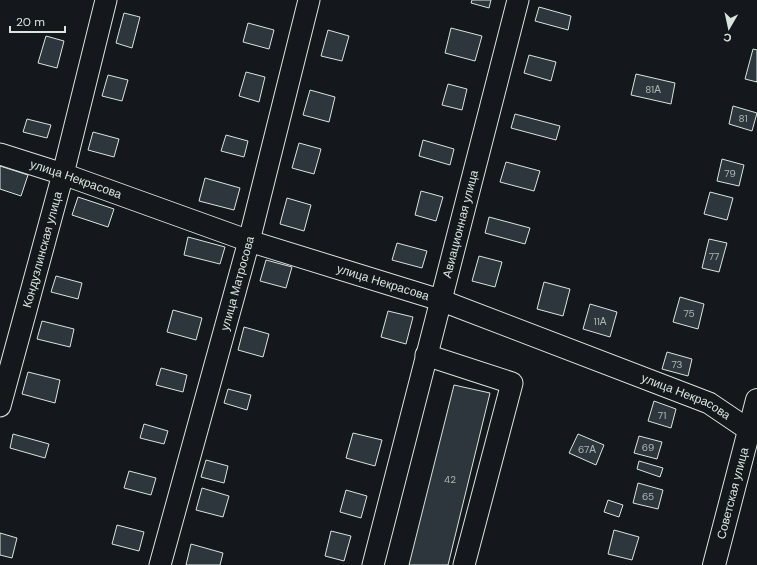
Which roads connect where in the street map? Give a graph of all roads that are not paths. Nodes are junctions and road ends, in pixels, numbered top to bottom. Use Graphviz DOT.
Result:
graph roads {
  1 [pos="106,0"];
  2 [pos="309,0"];
  3 [pos="518,0"];
  4 [pos="0,154"];
  5 [pos="63,174"];
  6 [pos="249,240"];
  7 [pos="440,300"];
  8 [pos="426,355"];
  9 [pos="757,400"];
  10 [pos="0,406"];
  11 [pos="753,431"];
  12 [pos="160,565"];
  13 [pos="373,565"];
  14 [pos="464,565"];
  15 [pos="714,565"];
  1 -- 5 [label="street, Кондузлинская улица"];
  2 -- 6 [label="street, улица Матросова"];
  3 -- 7 [label="street, Авиационная улица"];
  4 -- 5 [label="street, улица Некрасова"];
  5 -- 6 [label="street, улица Некрасова"];
  5 -- 10 [label="street, Кондузлинская улица"];
  6 -- 7 [label="street, улица Некрасова"];
  6 -- 12 [label="street, улица Матросова"];
  7 -- 8 [label="street, Авиационная улица"];
  7 -- 11 [label="street, улица Некрасова"];
  8 -- 13 [label="street, Авиационная улица"];
  8 -- 14 [label="street"];
  9 -- 11 [label="main road, Советская улица"];
  11 -- 15 [label="main road, Советская улица"];
}
